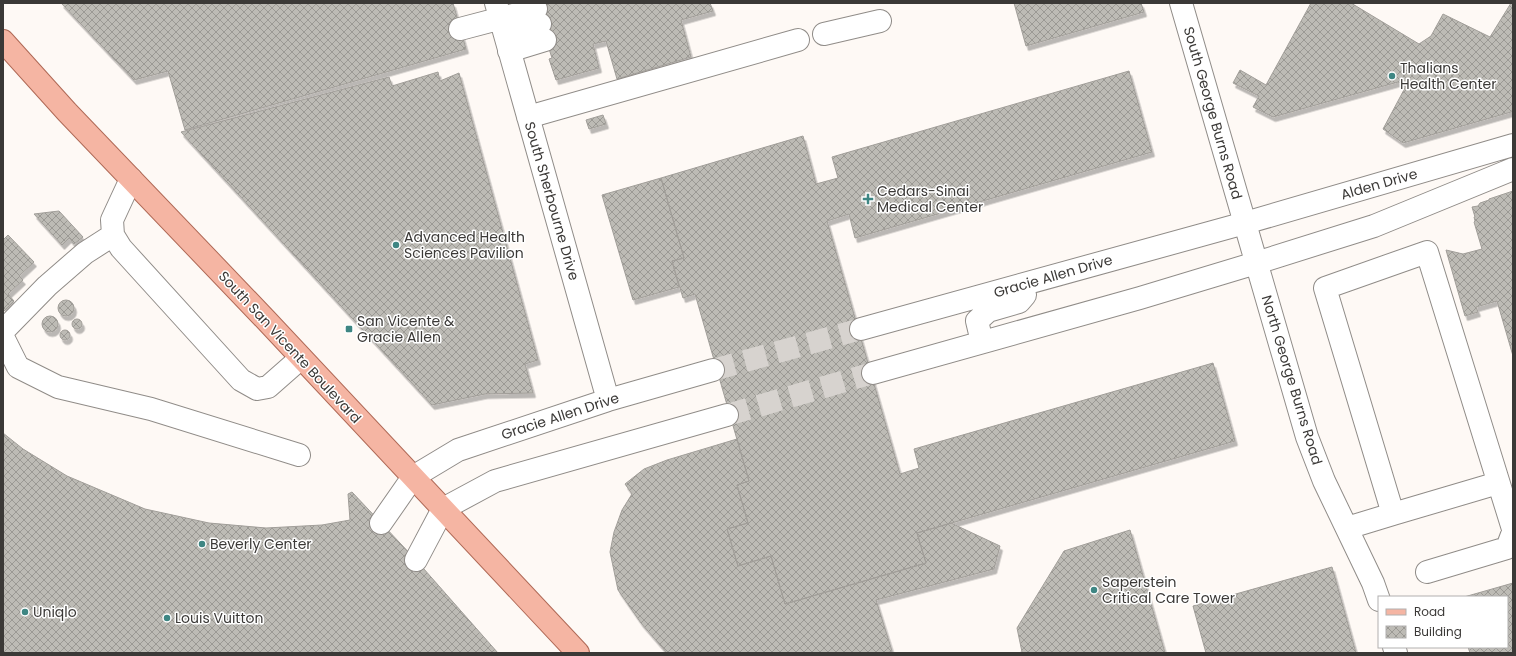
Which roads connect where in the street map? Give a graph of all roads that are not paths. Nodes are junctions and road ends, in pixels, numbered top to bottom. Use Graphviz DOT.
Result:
graph roads {
  1 [pos="1181,3"];
  2 [pos="501,19"];
  3 [pos="880,21"];
  4 [pos="460,30"];
  5 [pos="824,34"];
  6 [pos="798,40"];
  7 [pos="3,41"];
  8 [pos="528,117"];
  9 [pos="1513,144"];
  10 [pos="1513,169"];
  11 [pos="131,179"];
  12 [pos="1244,223"];
  13 [pos="113,235"];
  14 [pos="1256,263"];
  15 [pos="1038,281"];
  16 [pos="861,329"];
  17 [pos="3,331"];
  18 [pos="3,336"];
  19 [pos="982,342"];
  20 [pos="301,358"];
  21 [pos="713,370"];
  22 [pos="873,373"];
  23 [pos="608,400"];
  24 [pos="727,415"];
  25 [pos="299,455"];
  26 [pos="413,477"];
  27 [pos="1498,483"];
  28 [pos="443,509"];
  29 [pos="1393,514"];
  30 [pos="381,523"];
  31 [pos="1347,528"];
  32 [pos="1513,530"];
  33 [pos="416,560"];
  34 [pos="1427,572"];
  35 [pos="1378,597"];
  36 [pos="578,653"];
  1 -- 12 [label="street, South George Burns Road"];
  2 -- 2 [label="street"];
  2 -- 4 [label="street"];
  2 -- 8 [label="street, South Sherbourne Drive"];
  3 -- 5 [label="street"];
  6 -- 8 [label="street"];
  7 -- 11 [label="main road, South San Vicente Boulevard"];
  8 -- 23 [label="street, South Sherbourne Drive"];
  9 -- 12 [label="street, Alden Drive"];
  10 -- 14 [label="street"];
  11 -- 13 [label="street"];
  11 -- 20 [label="main road, South San Vicente Boulevard"];
  12 -- 14 [label="street, North George Burns Road"];
  12 -- 15 [label="street, Gracie Allen Drive"];
  13 -- 17 [label="street"];
  13 -- 20 [label="street"];
  14 -- 19 [label="street"];
  14 -- 31 [label="street, North George Burns Road"];
  15 -- 16 [label="street, Gracie Allen Drive"];
  15 -- 19 [label="street"];
  18 -- 25 [label="street"];
  19 -- 22 [label="street"];
  20 -- 26 [label="main road, South San Vicente Boulevard"];
  21 -- 23 [label="street, Gracie Allen Drive"];
  23 -- 26 [label="street, Gracie Allen Drive"];
  24 -- 28 [label="street"];
  26 -- 28 [label="main road, South San Vicente Boulevard"];
  26 -- 30 [label="street"];
  27 -- 29 [label="street"];
  27 -- 29 [label="street"];
  27 -- 32 [label="street"];
  28 -- 33 [label="street"];
  28 -- 36 [label="main road, South San Vicente Boulevard"];
  29 -- 31 [label="street"];
  31 -- 35 [label="street, North George Burns Road"];
  32 -- 34 [label="street"];
}
